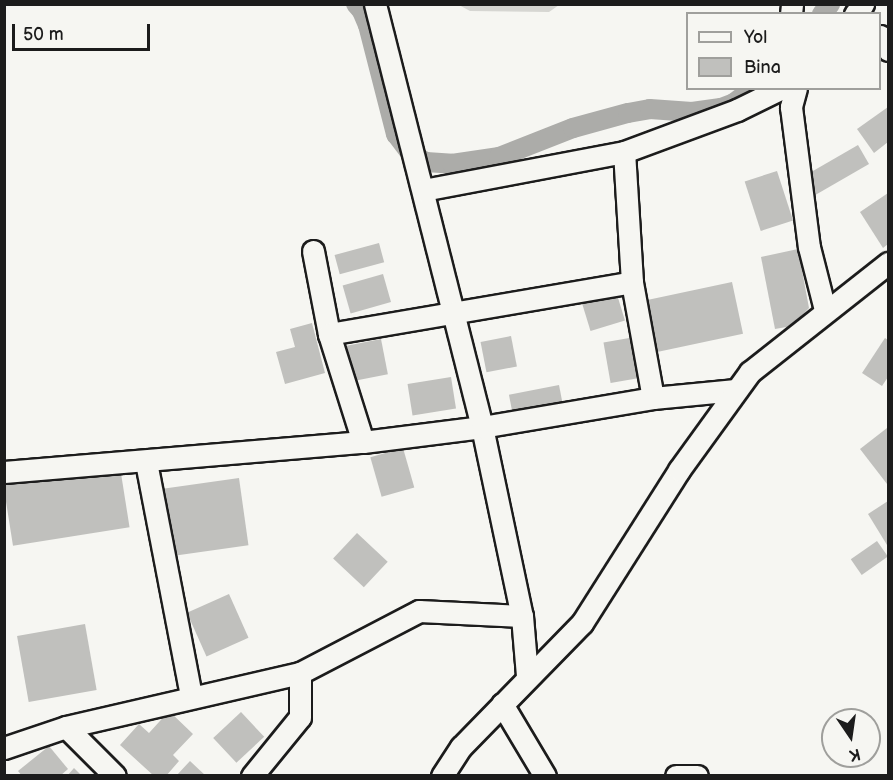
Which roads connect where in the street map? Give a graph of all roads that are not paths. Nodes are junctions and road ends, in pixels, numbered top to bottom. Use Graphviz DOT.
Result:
graph roads {
  1 [pos="375,4"];
  2 [pos="778,90"];
  3 [pos="796,90"];
  4 [pos="624,152"];
  5 [pos="423,190"];
  6 [pos="314,251"];
  7 [pos="888,263"];
  8 [pos="632,282"];
  9 [pos="825,310"];
  10 [pos="452,313"];
  11 [pos="328,334"];
  12 [pos="736,390"];
  13 [pos="653,398"];
  14 [pos="483,427"];
  15 [pos="363,442"];
  16 [pos="146,462"];
  17 [pos="4,472"];
  18 [pos="522,616"];
  19 [pos="300,673"];
  20 [pos="527,676"];
  21 [pos="191,696"];
  22 [pos="502,704"];
  23 [pos="66,727"];
  24 [pos="4,748"];
  25 [pos="115,776"];
  26 [pos="252,776"];
  27 [pos="442,776"];
  28 [pos="545,776"];
  29 [pos="676,776"];
  30 [pos="697,776"];
  1 -- 5 [label="street"];
  2 -- 4 [label="street"];
  3 -- 9 [label="street"];
  4 -- 5 [label="street"];
  4 -- 8 [label="street"];
  5 -- 10 [label="street"];
  6 -- 11 [label="street"];
  7 -- 9 [label="street"];
  8 -- 10 [label="street"];
  8 -- 13 [label="street"];
  9 -- 12 [label="street"];
  10 -- 11 [label="street"];
  10 -- 14 [label="street"];
  11 -- 15 [label="street"];
  12 -- 13 [label="street"];
  12 -- 20 [label="street"];
  13 -- 14 [label="street"];
  14 -- 15 [label="street"];
  14 -- 18 [label="street"];
  15 -- 16 [label="street"];
  16 -- 17 [label="street"];
  16 -- 21 [label="street"];
  18 -- 19 [label="street"];
  18 -- 20 [label="street"];
  19 -- 21 [label="street"];
  19 -- 26 [label="street"];
  20 -- 22 [label="street"];
  21 -- 23 [label="street"];
  22 -- 27 [label="street"];
  22 -- 28 [label="street"];
  23 -- 24 [label="street"];
  23 -- 25 [label="street"];
  29 -- 30 [label="street"];
}
